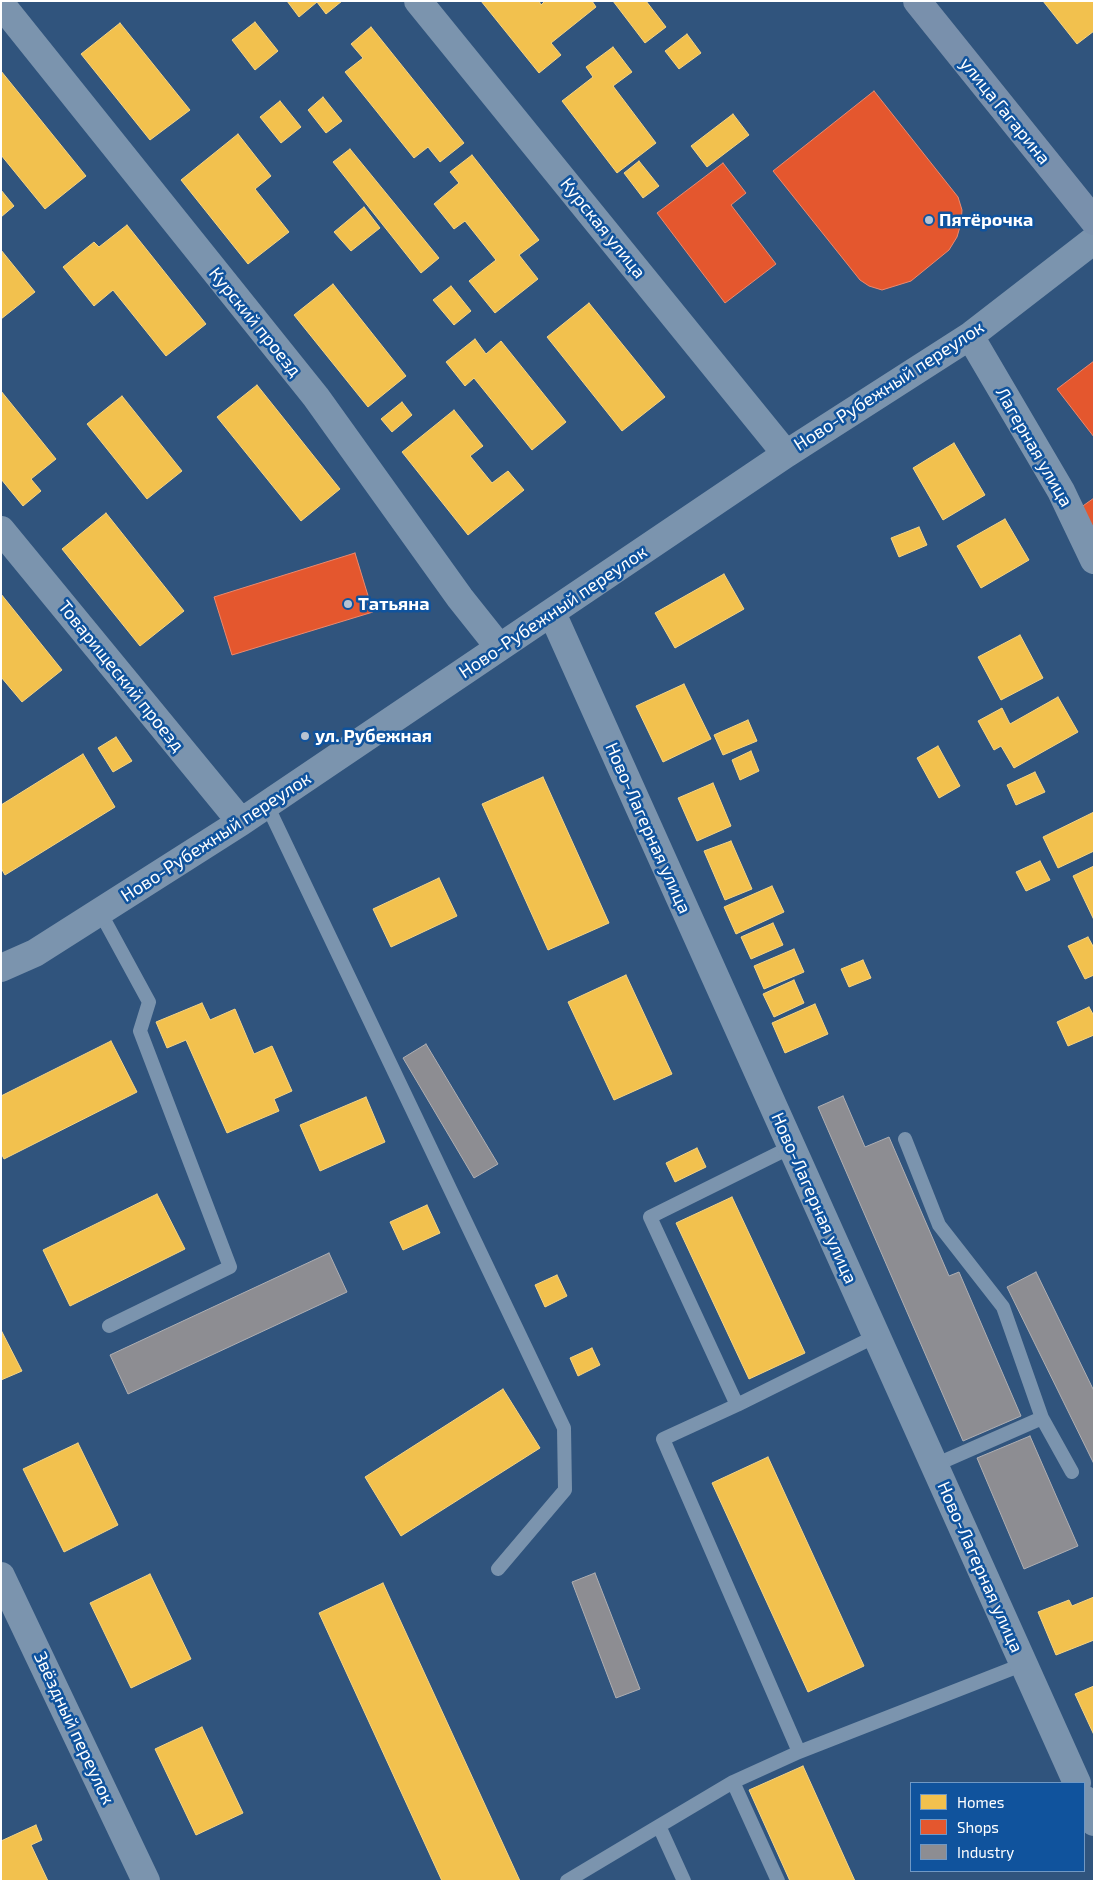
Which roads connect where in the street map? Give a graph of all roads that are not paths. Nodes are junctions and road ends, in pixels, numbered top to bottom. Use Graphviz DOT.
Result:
graph roads {
  1 [pos="418,1"];
  2 [pos="917,1"];
  3 [pos="1,4"];
  4 [pos="1094,221"];
  5 [pos="1094,240"];
  6 [pos="970,336"];
  7 [pos="786,454"];
  8 [pos="1,530"];
  9 [pos="1094,560"];
  10 [pos="552,613"];
  11 [pos="499,647"];
  12 [pos="267,805"];
  13 [pos="241,822"];
  14 [pos="100,912"];
  15 [pos="1,968"];
  16 [pos="905,1139"];
  17 [pos="791,1147"];
  18 [pos="109,1326"];
  19 [pos="876,1336"];
  20 [pos="738,1405"];
  21 [pos="1042,1418"];
  22 [pos="934,1466"];
  23 [pos="1072,1472"];
  24 [pos="498,1569"];
  25 [pos="1,1576"];
  26 [pos="1024,1664"];
  27 [pos="799,1752"];
  28 [pos="733,1782"];
  29 [pos="1076,1782"];
  30 [pos="1085,1801"];
  31 [pos="1094,1822"];
  32 [pos="658,1826"];
  33 [pos="146,1881"];
  34 [pos="567,1881"];
  35 [pos="684,1881"];
  36 [pos="778,1881"];
  1 -- 7 [label="street, Курская улица"];
  2 -- 4 [label="main road, улица Гагарина"];
  3 -- 11 [label="street, Курский проезд"];
  5 -- 6 [label="street, Ново-Рубежный переулок"];
  6 -- 7 [label="street, Ново-Рубежный переулок"];
  6 -- 9 [label="street, Лагерная улица"];
  7 -- 10 [label="street, Ново-Рубежный переулок"];
  8 -- 13 [label="street, Товарищеский проезд"];
  10 -- 11 [label="street, Ново-Рубежный переулок"];
  10 -- 17 [label="street, Ново-Лагерная улица"];
  11 -- 12 [label="street, Ново-Рубежный переулок"];
  12 -- 13 [label="street, Ново-Рубежный переулок"];
  12 -- 24 [label="lane"];
  13 -- 14 [label="street, Ново-Рубежный переулок"];
  14 -- 15 [label="street, Ново-Рубежный переулок"];
  14 -- 18 [label="lane"];
  16 -- 21 [label="lane"];
  17 -- 19 [label="street, Ново-Лагерная улица"];
  17 -- 20 [label="lane"];
  19 -- 20 [label="lane"];
  19 -- 22 [label="street, Ново-Лагерная улица"];
  20 -- 27 [label="lane"];
  21 -- 22 [label="lane"];
  21 -- 23 [label="lane"];
  22 -- 26 [label="street, Ново-Лагерная улица"];
  25 -- 33 [label="street, Звёздный переулок"];
  26 -- 27 [label="lane"];
  26 -- 29 [label="street, Ново-Лагерная улица"];
  27 -- 28 [label="lane"];
  28 -- 32 [label="lane"];
  28 -- 36 [label="lane"];
  30 -- 31 [label="street"];
  32 -- 34 [label="lane"];
  32 -- 35 [label="lane"];
}
